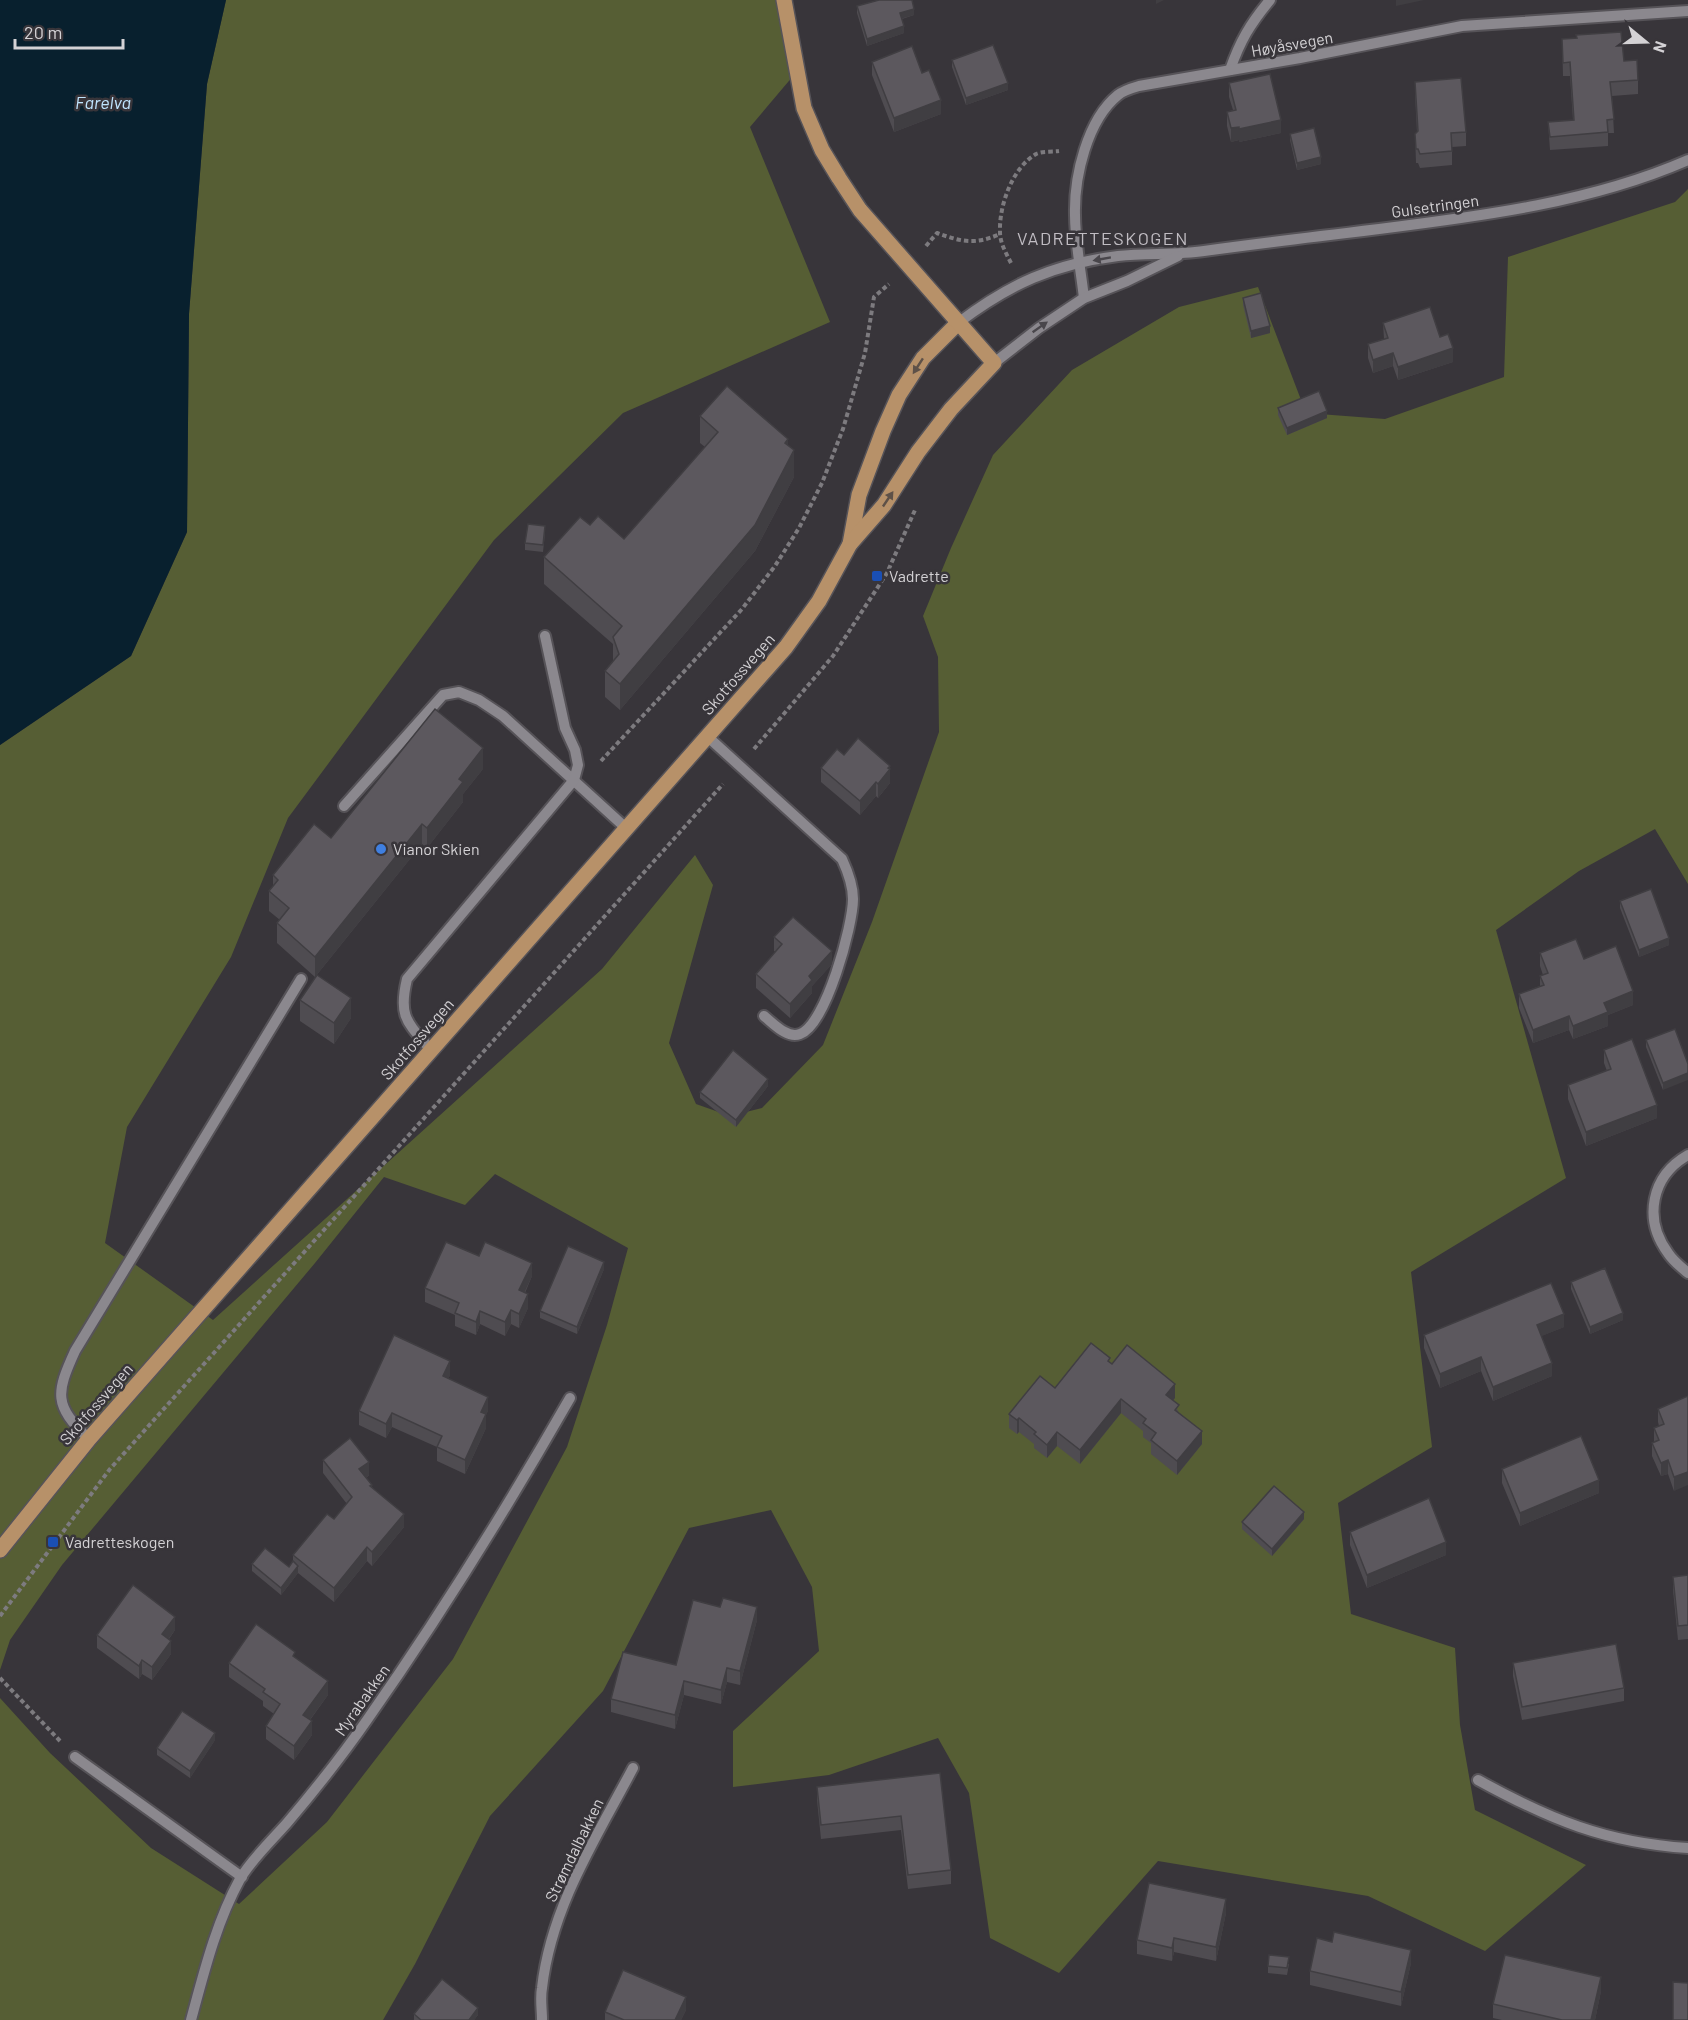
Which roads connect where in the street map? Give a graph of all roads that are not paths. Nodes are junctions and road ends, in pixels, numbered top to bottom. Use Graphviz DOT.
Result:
graph roads {
  1 [pos="784,0"];
  2 [pos="1270,0"];
  3 [pos="1688,11"];
  4 [pos="1230,70"];
  5 [pos="1688,160"];
  6 [pos="1181,255"];
  7 [pos="1080,263"];
  8 [pos="1083,298"];
  9 [pos="958,322"];
  10 [pos="994,363"];
  11 [pos="850,544"];
  12 [pos="545,636"];
  13 [pos="708,737"];
  14 [pos="576,783"];
  15 [pos="344,806"];
  16 [pos="627,828"];
  17 [pos="301,979"];
  18 [pos="764,1016"];
  19 [pos="431,1050"];
  20 [pos="1688,1155"];
  21 [pos="1688,1273"];
  22 [pos="570,1398"];
  23 [pos="88,1438"];
  24 [pos="0,1550"];
  25 [pos="75,1757"];
  26 [pos="633,1768"];
  27 [pos="1478,1780"];
  28 [pos="1688,1848"];
  29 [pos="242,1877"];
  30 [pos="191,2020"];
  31 [pos="542,2020"];
  1 -- 9 [label="main road"];
  2 -- 4 [label="street"];
  3 -- 4 [label="street, Høyåsvegen"];
  4 -- 7 [label="street, Høyåsvegen"];
  5 -- 6 [label="street, Gulsetringen"];
  6 -- 7 [label="street, Gulsetringen, one-way"];
  6 -- 8 [label="street, Gulsetringen"];
  7 -- 8 [label="street, Høyåsvegen"];
  7 -- 9 [label="street, Gulsetringen"];
  10 -- 8 [label="street, Gulsetringen, one-way"];
  9 -- 10 [label="main road"];
  9 -- 11 [label="main road, Skotfossvegen, one-way"];
  11 -- 10 [label="main road, Skotfossvegen, one-way"];
  11 -- 13 [label="main road, Skotfossvegen"];
  12 -- 14 [label="street"];
  13 -- 16 [label="main road, Skotfossvegen"];
  13 -- 18 [label="street"];
  14 -- 15 [label="street"];
  14 -- 16 [label="street"];
  14 -- 19 [label="street"];
  16 -- 19 [label="main road, Skotfossvegen"];
  17 -- 23 [label="street"];
  19 -- 23 [label="main road, Skotfossvegen"];
  20 -- 21 [label="street"];
  22 -- 29 [label="street, Myrabakken"];
  23 -- 24 [label="main road, Skotfossvegen"];
  25 -- 29 [label="street"];
  26 -- 31 [label="street, Strømdalbakken"];
  27 -- 28 [label="street"];
  29 -- 30 [label="street, Myrabakken"];
}
